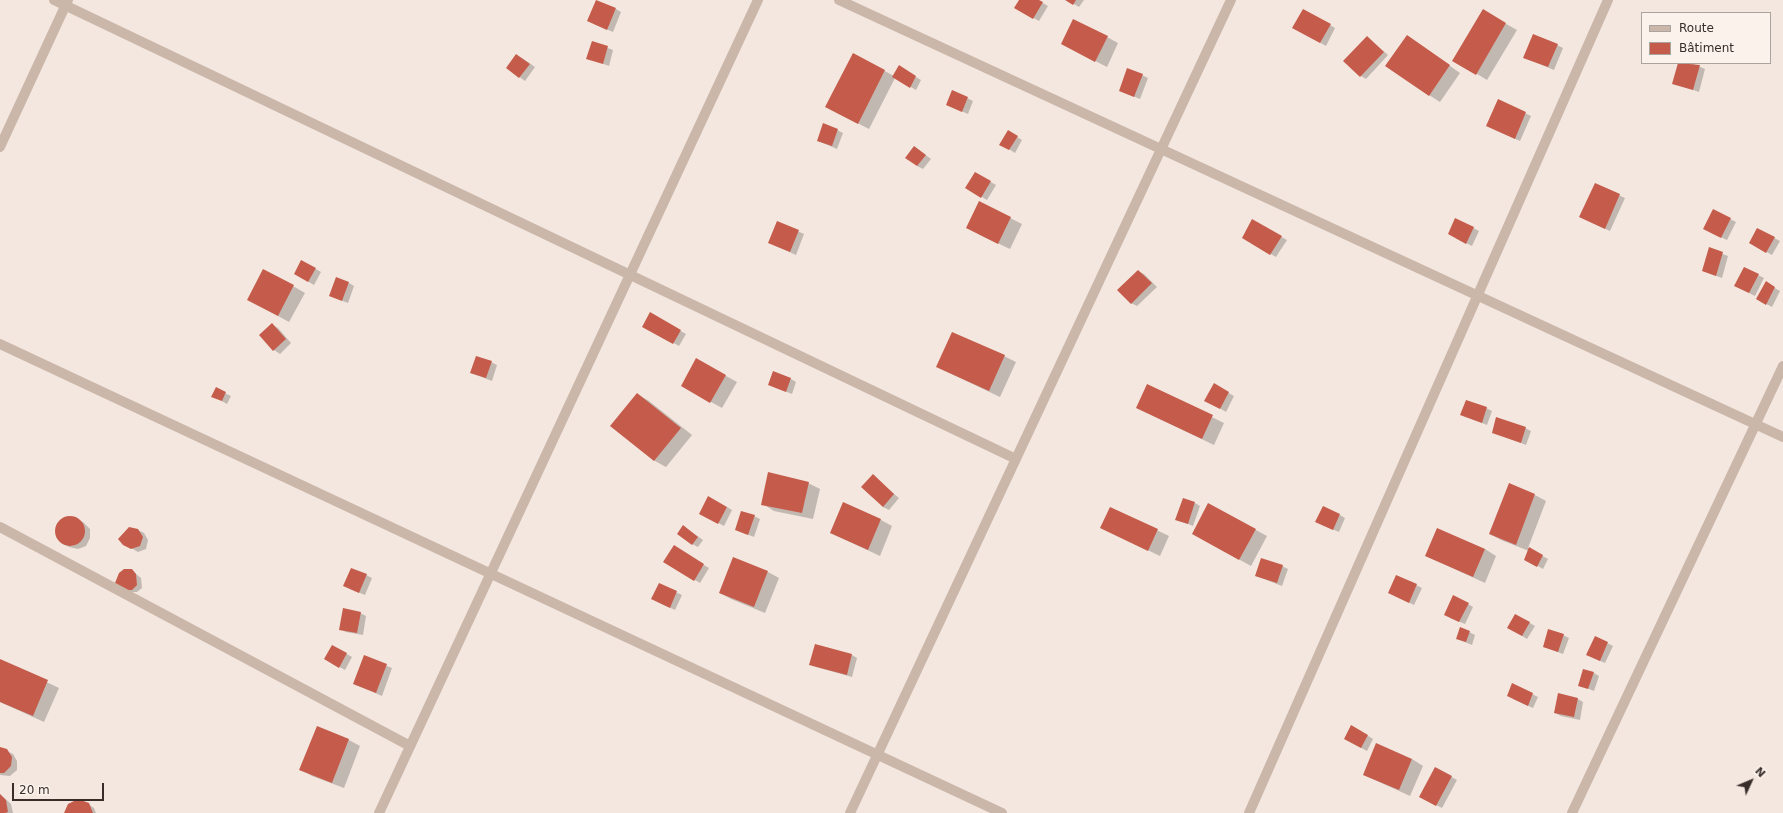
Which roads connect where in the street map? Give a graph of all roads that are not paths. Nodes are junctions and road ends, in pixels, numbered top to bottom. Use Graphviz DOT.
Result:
graph roads {
  1 [pos="54,0"];
  2 [pos="758,0"];
  3 [pos="839,0"];
  4 [pos="1231,0"];
  5 [pos="1608,0"];
  6 [pos="67,3"];
  7 [pos="0,147"];
  8 [pos="1161,149"];
  9 [pos="630,275"];
  10 [pos="1477,295"];
  11 [pos="0,344"];
  12 [pos="1783,366"];
  13 [pos="1755,424"];
  14 [pos="1783,437"];
  15 [pos="1016,459"];
  16 [pos="0,527"];
  17 [pos="491,574"];
  18 [pos="410,746"];
  19 [pos="877,755"];
  20 [pos="379,813"];
  21 [pos="850,813"];
  22 [pos="1002,813"];
  23 [pos="1249,813"];
  24 [pos="1572,813"];
  1 -- 6 [label="street"];
  2 -- 9 [label="street"];
  3 -- 8 [label="street"];
  4 -- 8 [label="street"];
  5 -- 10 [label="street"];
  6 -- 7 [label="street"];
  6 -- 9 [label="street"];
  8 -- 10 [label="street"];
  8 -- 15 [label="street"];
  9 -- 15 [label="street"];
  9 -- 17 [label="street"];
  10 -- 13 [label="street"];
  10 -- 23 [label="street"];
  11 -- 17 [label="street"];
  12 -- 13 [label="street"];
  13 -- 14 [label="street"];
  13 -- 24 [label="street"];
  15 -- 19 [label="street"];
  16 -- 18 [label="street"];
  17 -- 18 [label="street"];
  17 -- 19 [label="street"];
  18 -- 20 [label="street"];
  19 -- 21 [label="street"];
  19 -- 22 [label="street"];
}
